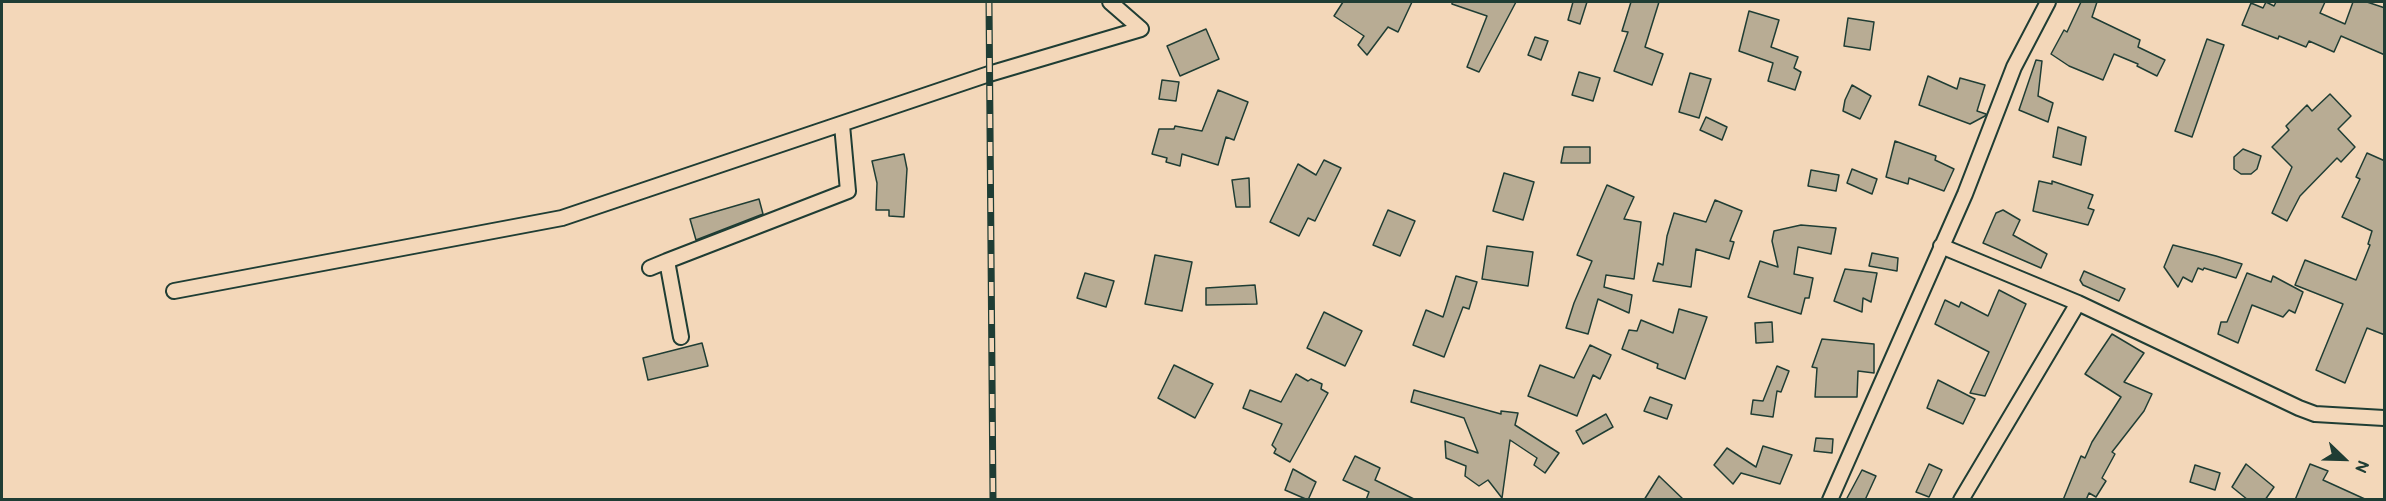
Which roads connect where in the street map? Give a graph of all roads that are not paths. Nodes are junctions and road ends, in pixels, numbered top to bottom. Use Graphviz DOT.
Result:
graph roads {
  1 [pos="1110,2"];
  2 [pos="2048,2"];
  3 [pos="842,125"];
  4 [pos="1941,246"];
  5 [pos="666,261"];
  6 [pos="650,267"];
  7 [pos="174,291"];
  8 [pos="2078,303"];
  9 [pos="681,337"];
  10 [pos="2385,418"];
  11 [pos="1830,500"];
  12 [pos="1960,500"];
  1 -- 3 [label="street"];
  2 -- 4 [label="street"];
  3 -- 5 [label="street"];
  3 -- 7 [label="street"];
  4 -- 8 [label="street"];
  4 -- 11 [label="street"];
  5 -- 6 [label="street"];
  5 -- 9 [label="street"];
  8 -- 10 [label="street"];
  8 -- 12 [label="street"];
}
